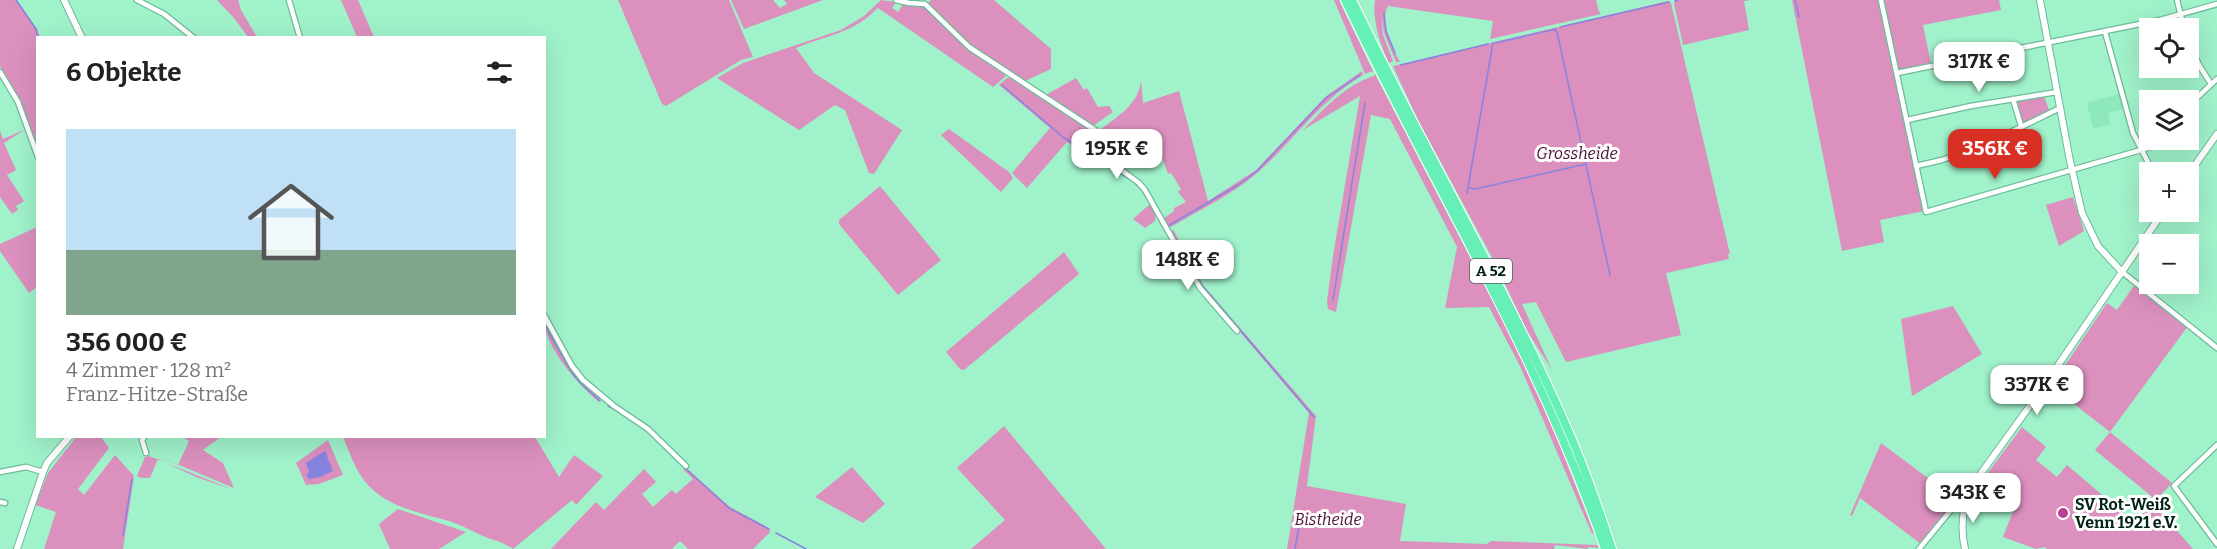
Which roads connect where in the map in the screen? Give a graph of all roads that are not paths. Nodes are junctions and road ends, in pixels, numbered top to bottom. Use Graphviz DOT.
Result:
graph roads {
  1 [pos="64,0"];
  2 [pos="137,0"];
  3 [pos="289,0"];
  4 [pos="896,0"];
  5 [pos="1345,0"];
  6 [pos="1352,0"];
  7 [pos="1881,0"];
  8 [pos="2040,0"];
  9 [pos="2177,0"];
  10 [pos="2217,4"];
  11 [pos="2180,16"];
  12 [pos="2104,32"];
  13 [pos="81,36"];
  14 [pos="192,36"];
  15 [pos="299,36"];
  16 [pos="2048,43"];
  17 [pos="2199,65"];
  18 [pos="0,72"];
  19 [pos="1897,73"];
  20 [pos="2217,79"];
  21 [pos="2211,84"];
  22 [pos="2057,92"];
  23 [pos="2199,95"];
  24 [pos="2013,99"];
  25 [pos="2060,108"];
  26 [pos="1907,120"];
  27 [pos="2021,126"];
  28 [pos="2217,134"];
  29 [pos="2139,146"];
  30 [pos="2141,150"];
  31 [pos="36,152"];
  32 [pos="2148,162"];
  33 [pos="2197,162"];
  34 [pos="1916,166"];
  35 [pos="2072,170"];
  36 [pos="2156,222"];
  37 [pos="2121,271"];
  38 [pos="546,319"];
  39 [pos="1237,331"];
  40 [pos="2217,348"];
  41 [pos="68,438"];
  42 [pos="143,438"];
  43 [pos="2217,445"];
  44 [pos="146,453"];
  45 [pos="686,466"];
  46 [pos="0,472"];
  47 [pos="43,472"];
  48 [pos="1966,499"];
  49 [pos="2217,544"];
  50 [pos="17,549"];
  51 [pos="1605,549"];
  52 [pos="1612,549"];
  53 [pos="1919,549"];
  54 [pos="1965,549"];
  55 [pos="2211,549"];
  1 -- 13 [label="street"];
  2 -- 14 [label="street"];
  3 -- 15 [label="street"];
  4 -- 39 [label="street"];
  5 -- 51 [label="highway, A 52"];
  6 -- 52 [label="highway, A 52"];
  7 -- 19 [label="street"];
  8 -- 16 [label="street"];
  9 -- 11 [label="street"];
  10 -- 11 [label="street"];
  11 -- 12 [label="street"];
  12 -- 16 [label="street"];
  12 -- 29 [label="street"];
  16 -- 19 [label="street"];
  16 -- 22 [label="street"];
  17 -- 21 [label="street"];
  18 -- 31 [label="street"];
  19 -- 26 [label="street"];
  20 -- 21 [label="street"];
  21 -- 23 [label="street"];
  22 -- 24 [label="street"];
  22 -- 25 [label="street"];
  24 -- 26 [label="street"];
  24 -- 27 [label="street"];
  25 -- 27 [label="street"];
  25 -- 35 [label="street"];
  26 -- 34 [label="street"];
  27 -- 34 [label="street"];
  28 -- 33 [label="street"];
  30 -- 32 [label="street"];
  30 -- 35 [label="street"];
  34 -- 35 [label="street"];
  35 -- 37 [label="street"];
  36 -- 37 [label="street"];
  37 -- 40 [label="street"];
  37 -- 48 [label="street"];
  38 -- 45 [label="street"];
  41 -- 47 [label="street"];
  42 -- 44 [label="street"];
  43 -- 49 [label="street"];
  46 -- 47 [label="street"];
  47 -- 50 [label="street"];
  48 -- 53 [label="street"];
  48 -- 54 [label="street"];
  49 -- 55 [label="street"];
}
